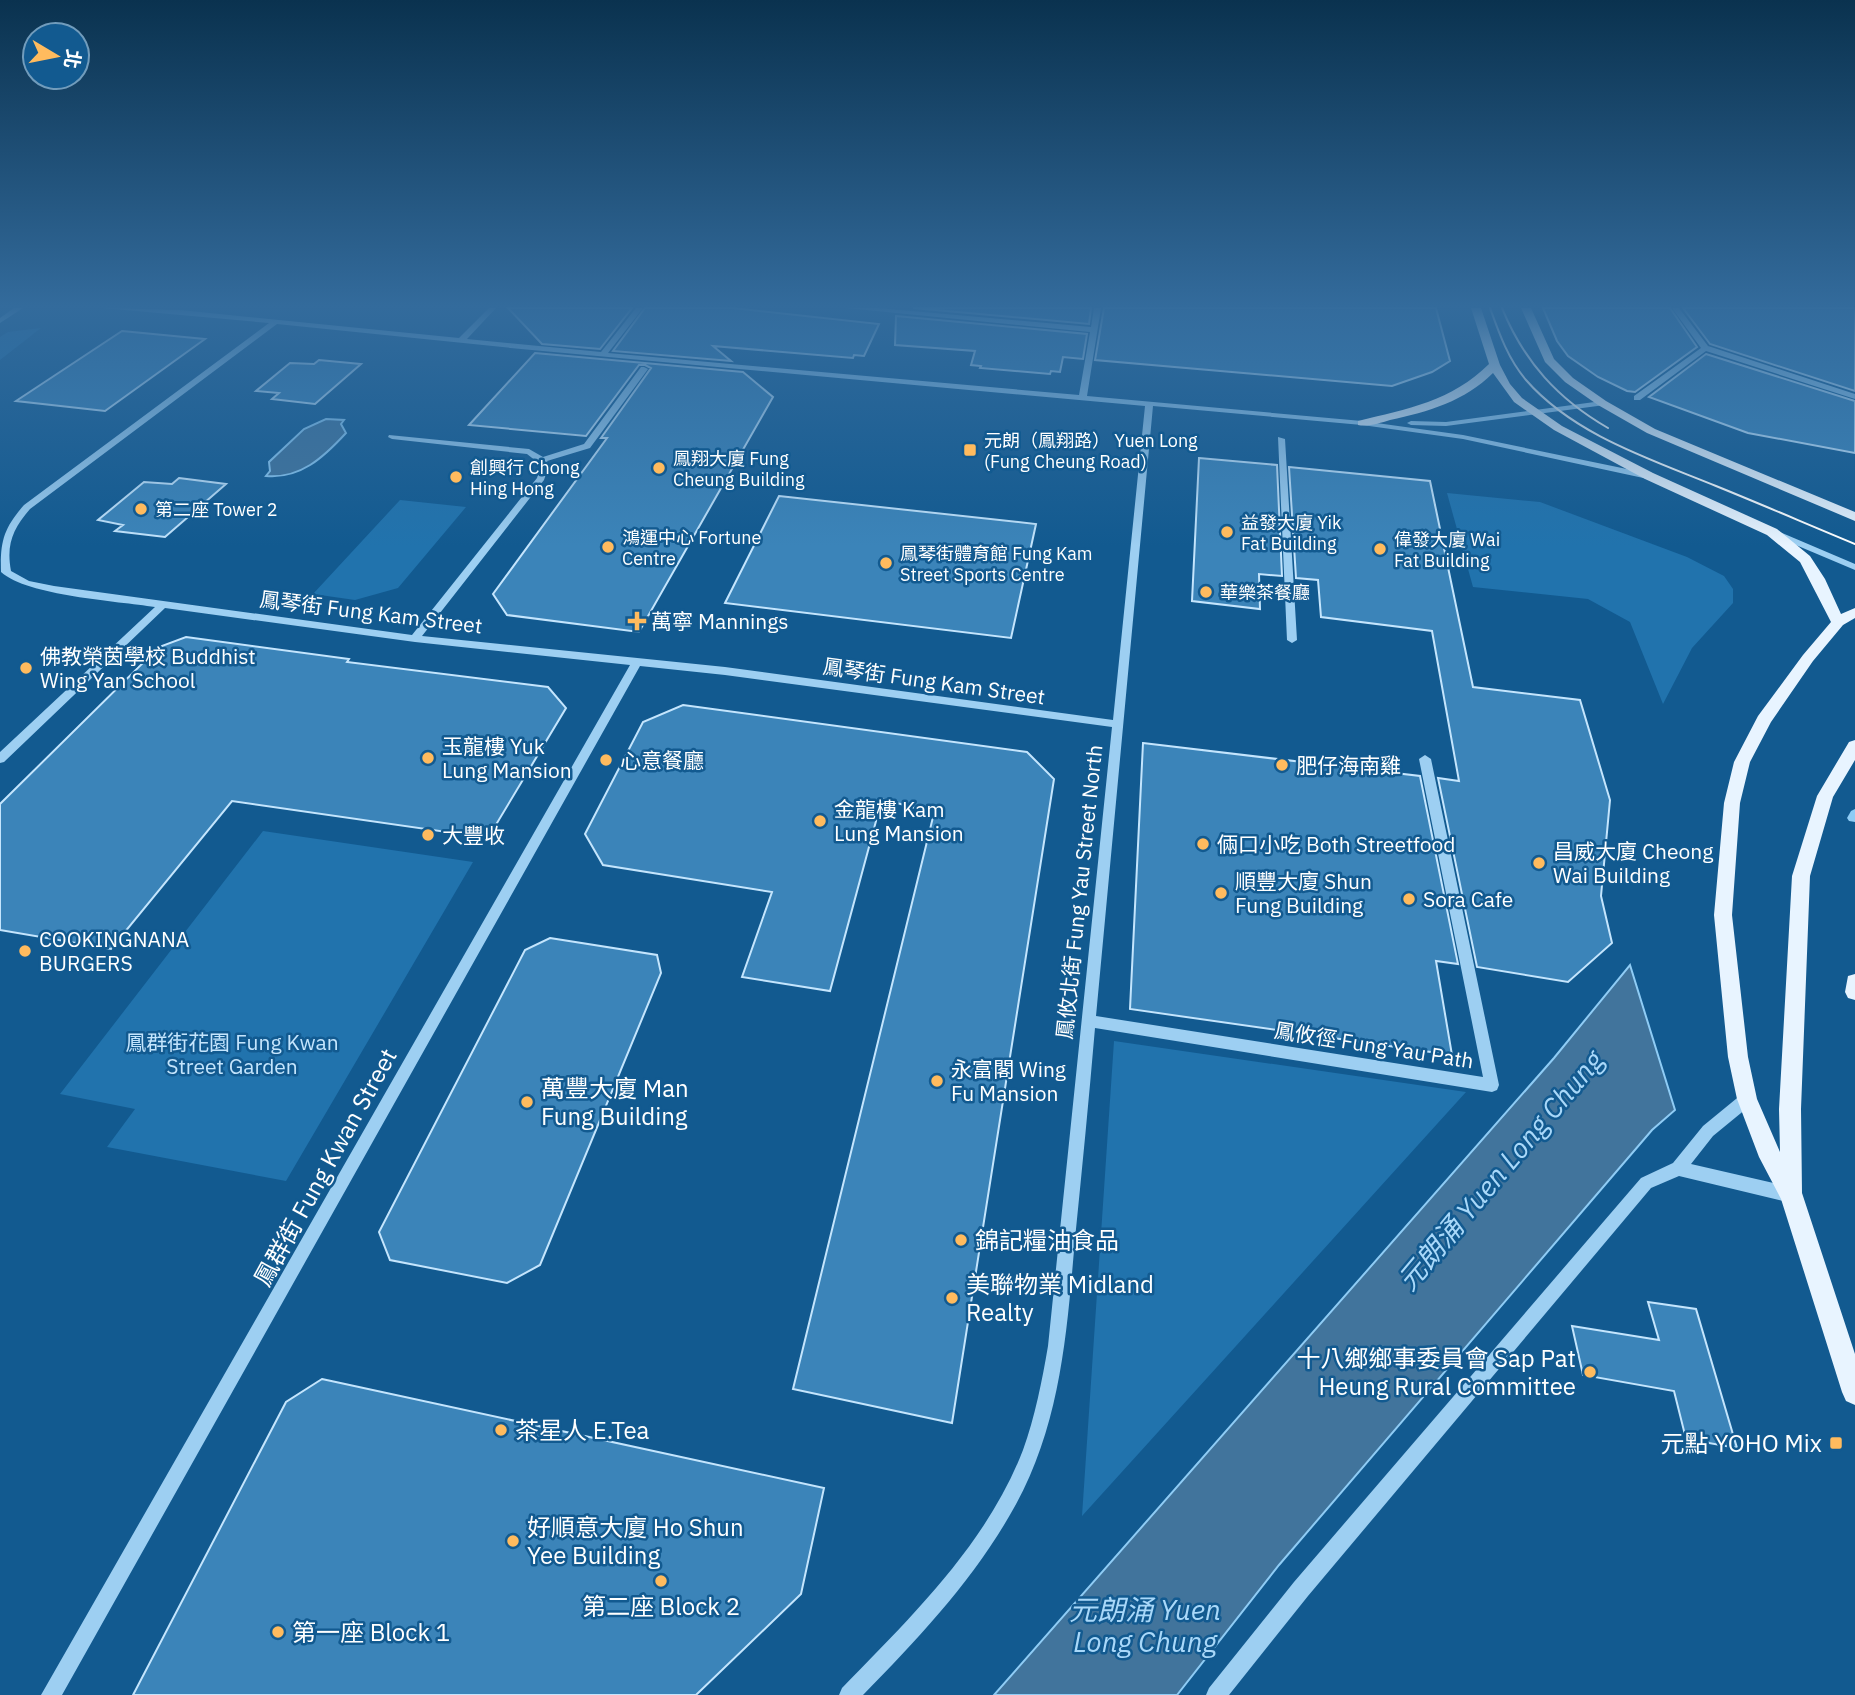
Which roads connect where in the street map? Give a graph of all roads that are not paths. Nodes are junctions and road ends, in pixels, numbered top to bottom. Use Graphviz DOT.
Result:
graph roads {
  1 [pos="188,387"];
  2 [pos="631,387"];
  3 [pos="955,387"];
  4 [pos="1084,387"];
  5 [pos="1471,387"];
  6 [pos="1508,387"];
  7 [pos="1579,387"];
  8 [pos="1652,387"];
  9 [pos="1825,387"];
  10 [pos="1855,397"];
  11 [pos="1637,398"];
  12 [pos="1082,399"];
  13 [pos="1602,403"];
  14 [pos="1149,405"];
  15 [pos="1534,413"];
  16 [pos="1362,423"];
  17 [pos="392,437"];
  18 [pos="1281,439"];
  19 [pos="542,460"];
  20 [pos="1648,476"];
  21 [pos="1800,494"];
  22 [pos="1855,502"];
  23 [pos="1855,517"];
  24 [pos="1772,531"];
  25 [pos="1855,568"];
  26 [pos="163,605"];
  27 [pos="1849,618"];
  28 [pos="415,639"];
  29 [pos="1292,640"];
  30 [pos="637,662"];
  31 [pos="1116,724"];
  32 [pos="1855,746"];
  33 [pos="0,759"];
  34 [pos="1425,759"];
  35 [pos="1855,982"];
  36 [pos="1855,991"];
  37 [pos="1087,1021"];
  38 [pos="1748,1099"];
  39 [pos="1678,1168"];
  40 [pos="1791,1195"];
  41 [pos="1855,1392"];
  42 [pos="51,1695"];
  43 [pos="849,1695"];
  44 [pos="1216,1695"];
  1 -- 26 [label="street, 鳳琴街 Fung Kam Street"];
  2 -- 19 [label="street"];
  3 -- 12 [label="street"];
  4 -- 12 [label="street"];
  5 -- 16 [label="main road"];
  6 -- 15 [label="main road"];
  7 -- 13 [label="main road"];
  8 -- 11 [label="street"];
  9 -- 10 [label="street"];
  12 -- 14 [label="street"];
  13 -- 15 [label="street"];
  13 -- 21 [label="main road"];
  14 -- 16 [label="street"];
  14 -- 31 [label="street, 鳳攸北街 Fung Yau Street North"];
  15 -- 16 [label="street"];
  15 -- 20 [label="main road"];
  16 -- 20 [label="street"];
  17 -- 19 [label="street"];
  18 -- 29 [label="street"];
  19 -- 28 [label="street"];
  20 -- 24 [label="main road"];
  21 -- 22 [label="main road"];
  21 -- 23 [label="main road"];
  24 -- 25 [label="street"];
  24 -- 27 [label="main road"];
  26 -- 28 [label="street, 鳳琴街 Fung Kam Street"];
  26 -- 33 [label="street"];
  27 -- 38 [label="main road"];
  28 -- 30 [label="street, 鳳琴街 Fung Kam Street"];
  30 -- 31 [label="street, 鳳琴街 Fung Kam Street"];
  30 -- 42 [label="street, 鳳群街 Fung Kwan Street"];
  31 -- 37 [label="street, 鳳攸北街 Fung Yau Street North"];
  32 -- 40 [label="main road"];
  34 -- 37 [label="street, 鳳攸徑 Fung Yau Path"];
  35 -- 36 [label="main road"];
  37 -- 43 [label="street, 鳳攸北街 Fung Yau Street North"];
  38 -- 39 [label="street"];
  38 -- 40 [label="main road"];
  39 -- 40 [label="street"];
  39 -- 44 [label="street"];
  40 -- 41 [label="main road"];
}
